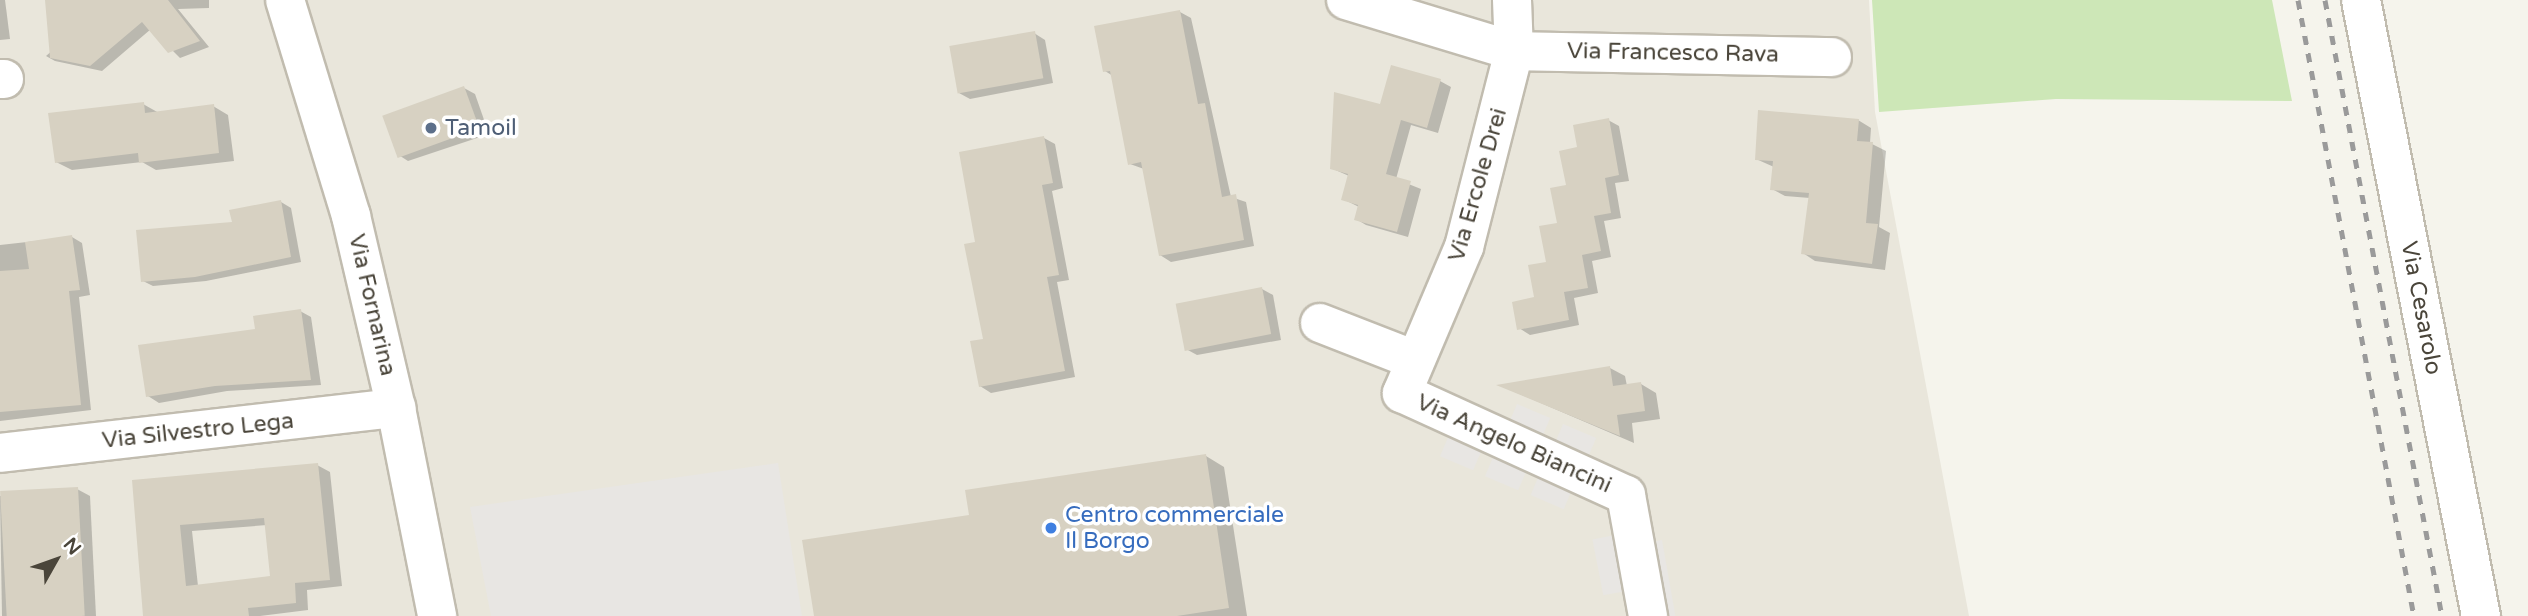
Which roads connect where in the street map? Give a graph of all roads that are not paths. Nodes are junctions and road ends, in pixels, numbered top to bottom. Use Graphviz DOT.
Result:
graph roads {
  1 [pos="285,0"];
  2 [pos="1346,0"];
  3 [pos="1512,0"];
  4 [pos="2361,0"];
  5 [pos="1514,51"];
  6 [pos="1832,57"];
  7 [pos="1320,323"];
  8 [pos="1408,377"];
  9 [pos="396,408"];
  10 [pos="0,453"];
  11 [pos="437,616"];
  12 [pos="1648,616"];
  13 [pos="2481,616"];
  1 -- 9 [label="street, Via Fornarina"];
  2 -- 5 [label="street, Via Francesco Rava"];
  3 -- 5 [label="street, Via Ercole Drei"];
  4 -- 13 [label="street, Via Cesarolo"];
  5 -- 6 [label="street, Via Francesco Rava"];
  5 -- 8 [label="street, Via Ercole Drei"];
  7 -- 8 [label="street, Via Angelo Biancini"];
  8 -- 12 [label="street, Via Angelo Biancini"];
  9 -- 10 [label="street, Via Silvestro Lega"];
  9 -- 11 [label="street, Via Fornarina"];
}
